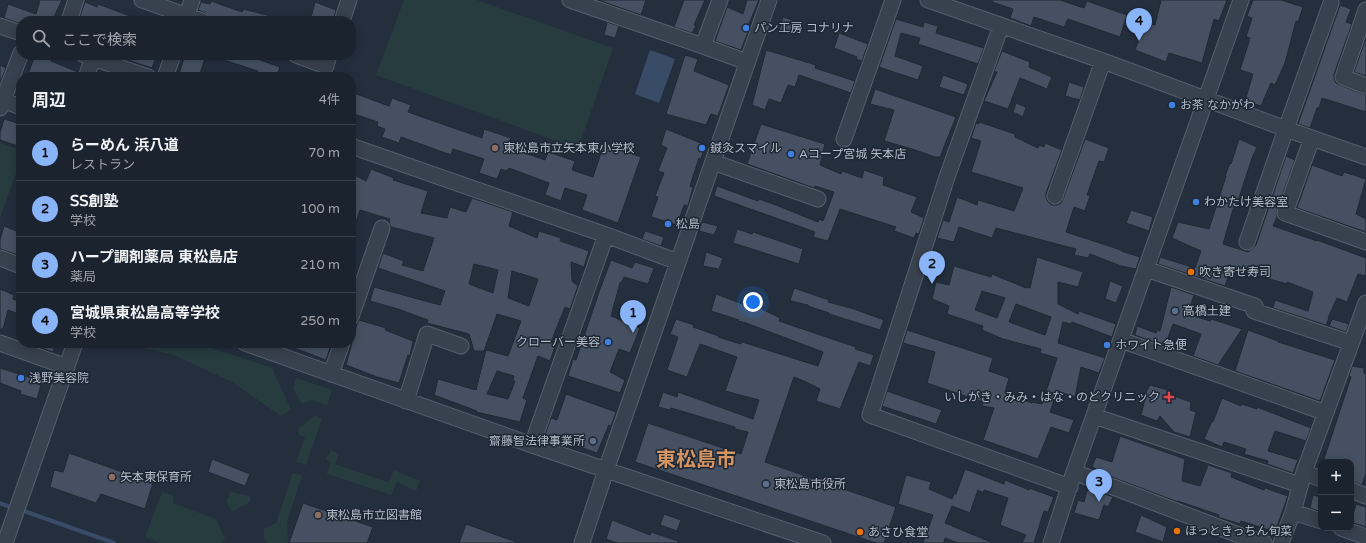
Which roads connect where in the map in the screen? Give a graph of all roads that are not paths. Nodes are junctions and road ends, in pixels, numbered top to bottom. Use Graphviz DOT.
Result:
graph roads {
  1 [pos="76,0"];
  2 [pos="142,0"];
  3 [pos="192,0"];
  4 [pos="349,0"];
  5 [pos="570,0"];
  6 [pos="720,0"];
  7 [pos="769,0"];
  8 [pos="893,0"];
  9 [pos="928,0"];
  10 [pos="1241,0"];
  11 [pos="1331,2"];
  12 [pos="71,16"];
  13 [pos="181,16"];
  14 [pos="187,16"];
  15 [pos="344,16"];
  16 [pos="1365,17"];
  17 [pos="0,26"];
  18 [pos="1001,26"];
  19 [pos="16,31"];
  20 [pos="703,46"];
  21 [pos="18,60"];
  22 [pos="88,60"];
  23 [pos="100,60"];
  24 [pos="171,60"];
  25 [pos="310,60"];
  26 [pos="328,60"];
  27 [pos="747,62"];
  28 [pos="1103,62"];
  29 [pos="87,72"];
  30 [pos="134,72"];
  31 [pos="167,72"];
  32 [pos="1366,86"];
  33 [pos="1207,99"];
  34 [pos="1,103"];
  35 [pos="16,106"];
  36 [pos="1286,129"];
  37 [pos="1312,138"];
  38 [pos="844,139"];
  39 [pos="356,148"];
  40 [pos="1366,157"];
  41 [pos="713,162"];
  42 [pos="1055,196"];
  43 [pos="818,199"];
  44 [pos="382,228"];
  45 [pos="606,235"];
  46 [pos="1248,242"];
  47 [pos="1366,242"];
  48 [pos="0,258"];
  49 [pos="678,262"];
  50 [pos="16,264"];
  51 [pos="1146,269"];
  52 [pos="356,303"];
  53 [pos="1366,303"];
  54 [pos="1121,340"];
  55 [pos="0,343"];
  56 [pos="1351,344"];
  57 [pos="461,346"];
  58 [pos="73,348"];
  59 [pos="258,348"];
  60 [pos="340,348"];
  61 [pos="67,367"];
  62 [pos="331,374"];
  63 [pos="406,401"];
  64 [pos="1326,413"];
  65 [pos="1094,416"];
  66 [pos="532,445"];
  67 [pos="606,470"];
  68 [pos="1074,472"];
  69 [pos="1302,478"];
  70 [pos="1318,479"];
  71 [pos="1070,487"];
  72 [pos="1354,491"];
  73 [pos="1366,496"];
  74 [pos="1293,512"];
  75 [pos="1318,520"];
  76 [pos="1349,531"];
  77 [pos="1366,537"];
  78 [pos="1243,540"];
  79 [pos="5,543"];
  80 [pos="582,543"];
  81 [pos="823,543"];
  82 [pos="1051,543"];
  83 [pos="1264,543"];
  84 [pos="1281,543"];
  1 -- 12 [label="street"];
  2 -- 13 [label="street"];
  3 -- 14 [label="street"];
  4 -- 15 [label="street"];
  5 -- 20 [label="street"];
  6 -- 20 [label="street"];
  7 -- 27 [label="street"];
  8 -- 38 [label="street"];
  9 -- 18 [label="street"];
  10 -- 33 [label="street"];
  11 -- 36 [label="street"];
  16 -- 32 [label="street"];
  17 -- 19 [label="street"];
  18 -- 28 [label="street"];
  18 -- 71 [label="street"];
  20 -- 27 [label="street"];
  21 -- 34 [label="street"];
  22 -- 29 [label="street"];
  23 -- 30 [label="street"];
  24 -- 31 [label="street"];
  25 -- 26 [label="street"];
  27 -- 41 [label="street"];
  28 -- 33 [label="street"];
  28 -- 42 [label="street"];
  33 -- 36 [label="street"];
  33 -- 51 [label="street"];
  34 -- 35 [label="street"];
  36 -- 37 [label="street"];
  36 -- 46 [label="street"];
  37 -- 40 [label="street"];
  37 -- 47 [label="street"];
  39 -- 45 [label="street"];
  41 -- 43 [label="street"];
  41 -- 49 [label="street"];
  44 -- 52 [label="street"];
  45 -- 49 [label="street"];
  45 -- 66 [label="street"];
  48 -- 50 [label="street"];
  49 -- 67 [label="street"];
  51 -- 54 [label="street"];
  51 -- 56 [label="street"];
  53 -- 56 [label="street"];
  54 -- 64 [label="street"];
  54 -- 65 [label="street"];
  55 -- 61 [label="street"];
  56 -- 64 [label="street"];
  57 -- 63 [label="street"];
  58 -- 61 [label="street"];
  59 -- 62 [label="street"];
  60 -- 62 [label="street"];
  61 -- 79 [label="street"];
  62 -- 63 [label="street"];
  63 -- 66 [label="street"];
  64 -- 69 [label="street"];
  65 -- 68 [label="street"];
  65 -- 69 [label="street"];
  66 -- 67 [label="street"];
  67 -- 80 [label="street"];
  67 -- 81 [label="street"];
  68 -- 71 [label="street"];
  68 -- 78 [label="street"];
  69 -- 70 [label="street"];
  69 -- 74 [label="street"];
  71 -- 82 [label="street"];
  72 -- 73 [label="street"];
  74 -- 75 [label="street"];
  74 -- 84 [label="street"];
  76 -- 77 [label="street"];
  78 -- 83 [label="street"];
}
